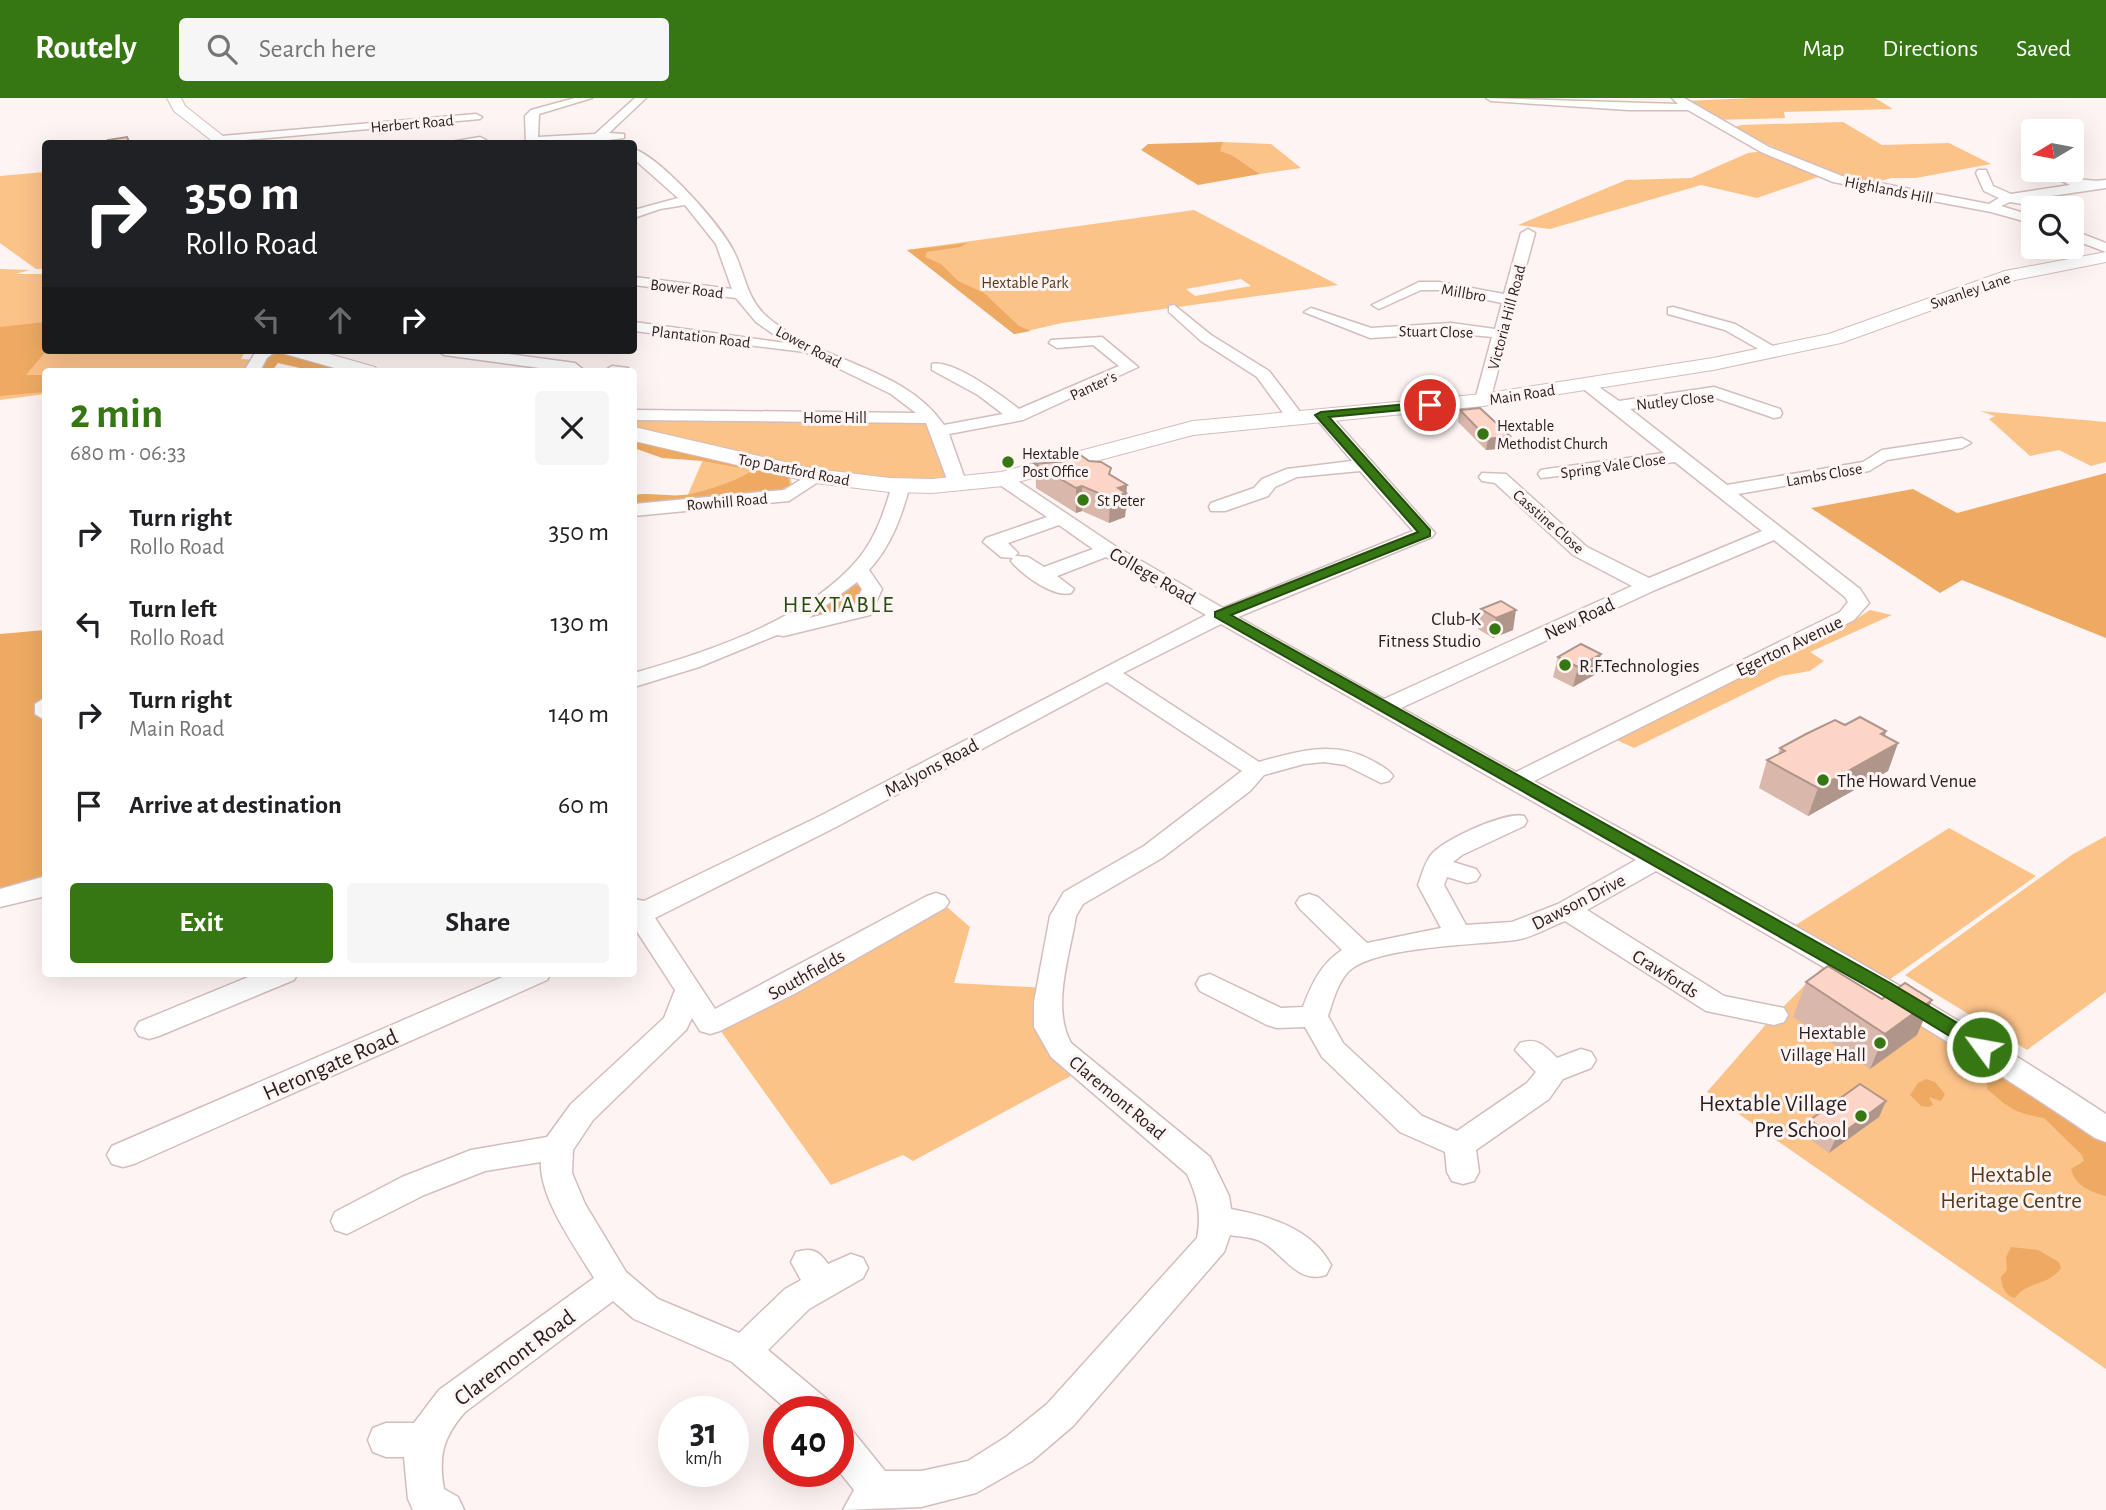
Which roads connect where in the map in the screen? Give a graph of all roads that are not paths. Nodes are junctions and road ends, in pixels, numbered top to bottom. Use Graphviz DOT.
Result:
graph roads {
  1 [pos="174,98"];
  2 [pos="587,98"];
  3 [pos="642,98"];
  4 [pos="654,98"];
  5 [pos="1491,98"];
  6 [pos="1677,98"];
  7 [pos="1689,107"];
  8 [pos="476,117"];
  9 [pos="223,140"];
  10 [pos="234,140"];
  11 [pos="532,140"];
  12 [pos="602,140"];
  13 [pos="622,140"];
  14 [pos="637,157"];
  15 [pos="637,170"];
  16 [pos="1982,173"];
  17 [pos="2074,182"];
  18 [pos="2106,184"];
  19 [pos="2083,186"];
  20 [pos="659,189"];
  21 [pos="2008,198"];
  22 [pos="2021,203"];
  23 [pos="679,206"];
  24 [pos="1994,208"];
  25 [pos="637,213"];
  26 [pos="2021,216"];
  27 [pos="1528,233"];
  28 [pos="2084,239"];
  29 [pos="2106,248"];
  30 [pos="709,253"];
  31 [pos="728,255"];
  32 [pos="2106,257"];
  33 [pos="637,281"];
  34 [pos="740,294"];
  35 [pos="1511,300"];
  36 [pos="1379,305"];
  37 [pos="1174,309"];
  38 [pos="1673,310"];
  39 [pos="1311,312"];
  40 [pos="637,327"];
  41 [pos="1370,332"];
  42 [pos="1502,334"];
  43 [pos="1839,337"];
  44 [pos="1057,343"];
  45 [pos="810,350"];
  46 [pos="1775,352"];
  47 [pos="1380,353"];
  48 [pos="306,354"];
  49 [pos="473,354"];
  50 [pos="938,367"];
  51 [pos="357,368"];
  52 [pos="575,368"];
  53 [pos="1587,384"];
  54 [pos="1483,400"];
  55 [pos="1616,407"];
  56 [pos="1774,413"];
  57 [pos="637,415"];
  58 [pos="1321,415"];
  59 [pos="669,416"];
  60 [pos="1017,416"];
  61 [pos="1295,417"];
  62 [pos="936,425"];
  63 [pos="637,426"];
  64 [pos="637,434"];
  65 [pos="1962,443"];
  66 [pos="1680,456"];
  67 [pos="1365,465"];
  68 [pos="1547,474"];
  69 [pos="815,476"];
  70 [pos="1488,477"];
  71 [pos="1003,479"];
  72 [pos="957,482"];
  73 [pos="901,485"];
  74 [pos="1723,491"];
  75 [pos="1230,500"];
  76 [pos="637,510"];
  77 [pos="1059,519"];
  78 [pos="1776,532"];
  79 [pos="1108,550"];
  80 [pos="859,570"];
  81 [pos="1041,575"];
  82 [pos="1648,586"];
  83 [pos="1064,589"];
  84 [pos="1220,614"];
  85 [pos="757,636"];
  86 [pos="1109,674"];
  87 [pos="637,679"];
  88 [pos="1383,708"];
  89 [pos="1256,770"];
  90 [pos="1381,776"];
  91 [pos="1514,782"];
  92 [pos="1515,821"];
  93 [pos="1654,861"];
  94 [pos="1437,866"];
  95 [pos="1467,875"];
  96 [pos="42,886"];
  97 [pos="0,898"];
  98 [pos="936,902"];
  99 [pos="1309,903"];
  100 [pos="1567,910"];
  101 [pos="638,919"];
  102 [pos="1458,934"];
  103 [pos="1361,953"];
  104 [pos="274,977"];
  105 [pos="528,977"];
  106 [pos="1210,984"];
  107 [pos="689,989"];
  108 [pos="1774,1015"];
  109 [pos="1314,1016"];
  110 [pos="149,1029"];
  111 [pos="1530,1050"];
  112 [pos="1581,1060"];
  113 [pos="1553,1071"];
  114 [pos="2106,1130"];
  115 [pos="557,1148"];
  116 [pos="123,1155"];
  117 [pos="1217,1219"];
  118 [pos="347,1221"];
  119 [pos="1314,1265"];
  120 [pos="828,1271"];
  121 [pos="614,1282"];
  122 [pos="744,1351"];
  123 [pos="797,1396"];
  124 [pos="386,1440"];
  125 [pos="424,1440"];
  126 [pos="854,1471"];
  127 [pos="869,1500"];
  128 [pos="445,1510"];
  1 -- 9 [label="main road"];
  2 -- 11 [label="street"];
  3 -- 12 [label="street"];
  4 -- 13 [label="street"];
  5 -- 7 [label="street"];
  6 -- 7 [label="street, Highlands Hill"];
  7 -- 24 [label="street, Highlands Hill"];
  8 -- 10 [label="street, Herbert Road"];
  12 -- 13 [label="street"];
  14 -- 23 [label="street, Lower Road"];
  15 -- 20 [label="street"];
  16 -- 21 [label="street"];
  17 -- 19 [label="street"];
  18 -- 19 [label="street"];
  19 -- 21 [label="street"];
  21 -- 22 [label="street"];
  21 -- 24 [label="street"];
  23 -- 25 [label="street"];
  23 -- 31 [label="street, Lower Road"];
  24 -- 26 [label="street, Highlands Hill"];
  27 -- 35 [label="street, Victoria Hill Road"];
  28 -- 29 [label="street"];
  30 -- 31 [label="street"];
  31 -- 34 [label="street, Lower Road"];
  32 -- 43 [label="main road, Swanley Lane"];
  33 -- 34 [label="street, Bower Road"];
  34 -- 45 [label="street, Lower Road"];
  35 -- 36 [label="street, Millbro"];
  35 -- 42 [label="street, Victoria Hill Road"];
  37 -- 61 [label="street"];
  38 -- 46 [label="street"];
  39 -- 41 [label="street, Stuart Close"];
  40 -- 45 [label="street, Plantation Road"];
  41 -- 42 [label="street, Stuart Close"];
  41 -- 47 [label="street, Stuart Close"];
  42 -- 54 [label="street, Victoria Hill Road"];
  43 -- 46 [label="main road, Main Road"];
  44 -- 60 [label="street, Panter's"];
  45 -- 62 [label="street, Lower Road"];
  46 -- 53 [label="main road, Main Road"];
  48 -- 51 [label="main road"];
  49 -- 52 [label="street"];
  50 -- 60 [label="street"];
  53 -- 54 [label="main road, Main Road"];
  53 -- 55 [label="street, Egerton Avenue"];
  54 -- 58 [label="main road, Main Road"];
  55 -- 56 [label="street, Nutley Close"];
  55 -- 66 [label="street, Egerton Avenue"];
  57 -- 59 [label="street, Home Hill"];
  58 -- 61 [label="main road, Main Road"];
  58 -- 67 [label="street"];
  59 -- 62 [label="street, Home Hill"];
  59 -- 63 [label="street, Home Hill"];
  60 -- 62 [label="street, Panter's"];
  61 -- 71 [label="main road, Main Road"];
  62 -- 72 [label="street"];
  64 -- 69 [label="main road, Top Dartford Road"];
  65 -- 74 [label="street, Lambs Close"];
  66 -- 68 [label="street, Spring Vale Close"];
  66 -- 74 [label="street, Egerton Avenue"];
  67 -- 75 [label="street"];
  67 -- 84 [label="street, Malyons Road"];
  69 -- 73 [label="main road, Top Dartford Road"];
  69 -- 76 [label="street, Rowhill Road"];
  70 -- 82 [label="street, Casstine Close"];
  71 -- 72 [label="main road, Main Road"];
  71 -- 77 [label="street, College Road"];
  72 -- 73 [label="main road, Top Dartford Road"];
  73 -- 80 [label="street"];
  74 -- 78 [label="street, Egerton Avenue"];
  77 -- 79 [label="street, College Road"];
  77 -- 81 [label="street"];
  78 -- 82 [label="street, New Road"];
  78 -- 91 [label="street, Egerton Avenue"];
  79 -- 81 [label="street"];
  79 -- 84 [label="street, College Road"];
  80 -- 85 [label="street"];
  80 -- 85 [label="street"];
  81 -- 83 [label="street"];
  82 -- 88 [label="street, New Road"];
  84 -- 86 [label="street, Malyons Road"];
  84 -- 88 [label="street, College Road"];
  85 -- 87 [label="street"];
  86 -- 89 [label="street"];
  86 -- 101 [label="street, Malyons Road"];
  88 -- 91 [label="street, College Road"];
  89 -- 90 [label="street, Claremont Road"];
  89 -- 117 [label="street, Claremont Road"];
  91 -- 93 [label="street, College Road"];
  92 -- 94 [label="street"];
  93 -- 100 [label="street, Dawson Drive"];
  93 -- 114 [label="street, College Road"];
  94 -- 95 [label="street"];
  94 -- 102 [label="street"];
  96 -- 97 [label="street"];
  98 -- 107 [label="street, Southfields"];
  99 -- 103 [label="street"];
  100 -- 102 [label="street, Dawson Drive"];
  100 -- 108 [label="street, Crawfords"];
  101 -- 107 [label="street"];
  102 -- 103 [label="street, Dawson Drive"];
  103 -- 109 [label="street, Dawson Drive"];
  104 -- 110 [label="street"];
  105 -- 116 [label="street, Herongate Road"];
  106 -- 109 [label="street"];
  107 -- 115 [label="street"];
  109 -- 113 [label="street"];
  111 -- 113 [label="street"];
  112 -- 113 [label="street"];
  115 -- 118 [label="street"];
  115 -- 121 [label="street"];
  117 -- 119 [label="street"];
  117 -- 127 [label="street"];
  120 -- 122 [label="street"];
  121 -- 122 [label="street"];
  121 -- 125 [label="street, Claremont Road"];
  122 -- 123 [label="street"];
  124 -- 125 [label="street"];
  125 -- 128 [label="street, Claremont Road"];
  126 -- 127 [label="street"];
}
